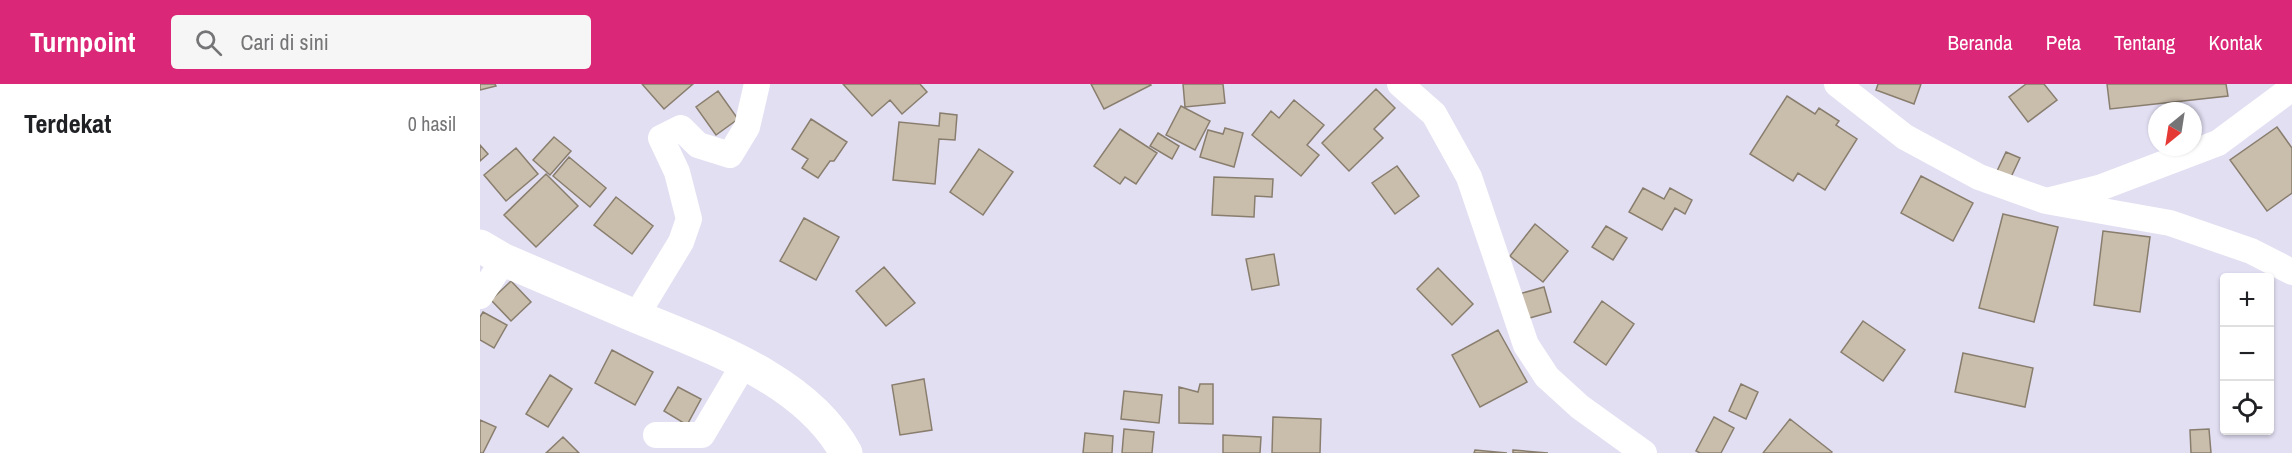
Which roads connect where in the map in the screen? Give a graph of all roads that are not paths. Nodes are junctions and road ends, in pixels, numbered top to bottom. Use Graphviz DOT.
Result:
graph roads {
  1 [pos="758,84"];
  2 [pos="1400,84"];
  3 [pos="1838,84"];
  4 [pos="2292,88"];
  5 [pos="2046,201"];
  6 [pos="492,253"];
  7 [pos="2292,272"];
  8 [pos="480,296"];
  9 [pos="636,316"];
  10 [pos="744,364"];
  11 [pos="656,435"];
  12 [pos="846,453"];
  13 [pos="1644,453"];
  1 -- 9 [label="street"];
  2 -- 13 [label="street"];
  3 -- 5 [label="street"];
  4 -- 5 [label="street"];
  5 -- 7 [label="street"];
  6 -- 8 [label="street"];
  6 -- 9 [label="main road"];
  9 -- 10 [label="main road"];
  10 -- 11 [label="street"];
  10 -- 12 [label="main road"];
}
